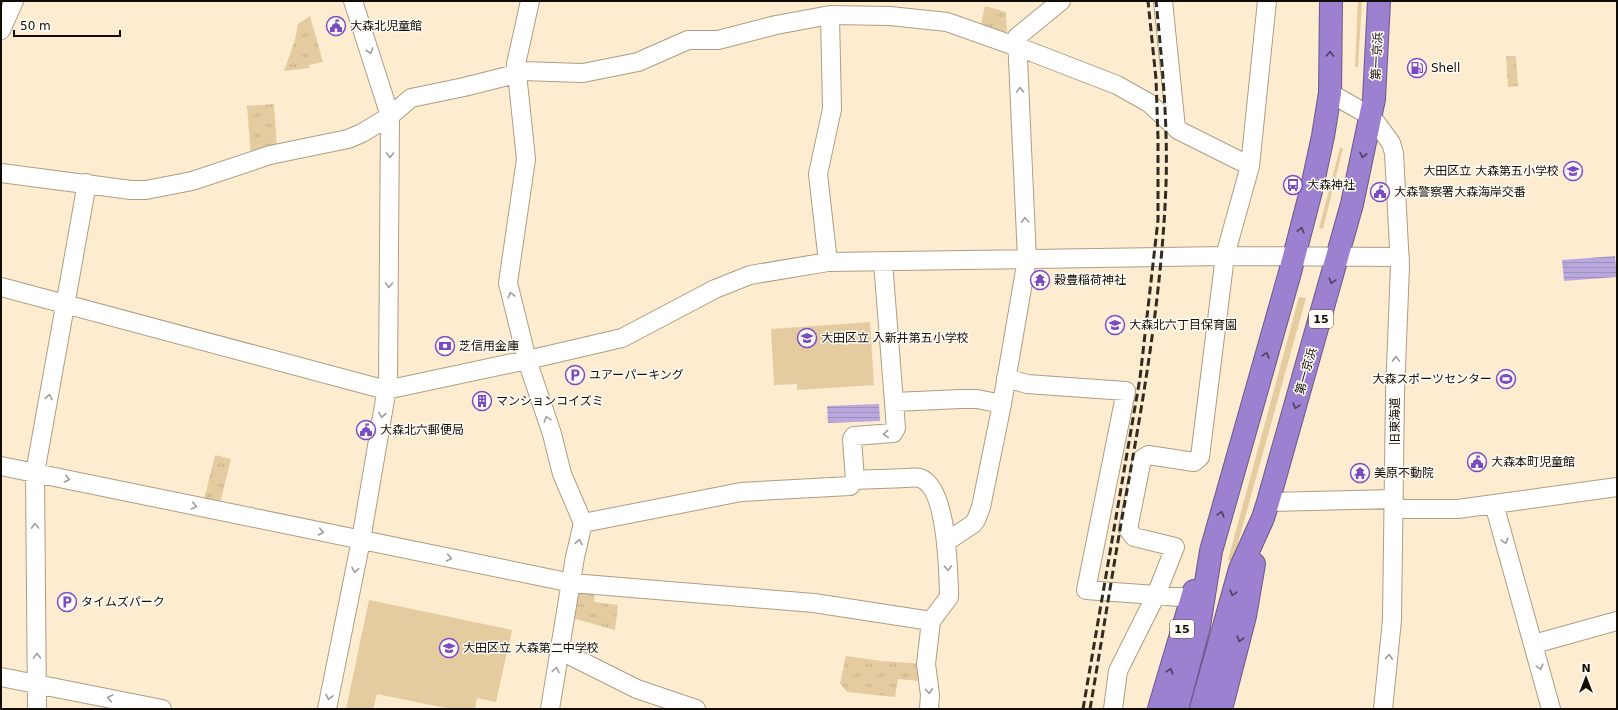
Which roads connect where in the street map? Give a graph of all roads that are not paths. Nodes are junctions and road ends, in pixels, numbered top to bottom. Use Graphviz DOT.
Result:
graph roads {
  1 [pos="14,1"];
  2 [pos="352,1"];
  3 [pos="530,1"];
  4 [pos="1061,1"];
  5 [pos="1163,1"];
  6 [pos="1267,1"];
  7 [pos="1331,1"];
  8 [pos="1379,1"];
  9 [pos="891,8"];
  10 [pos="830,14"];
  11 [pos="1,30"];
  12 [pos="1018,47"];
  13 [pos="517,72"];
  14 [pos="1330,93"];
  15 [pos="390,116"];
  16 [pos="1372,117"];
  17 [pos="1176,128"];
  18 [pos="1250,166"];
  19 [pos="1,173"];
  20 [pos="87,183"];
  21 [pos="1225,256"];
  22 [pos="1294,256"];
  23 [pos="1338,257"];
  24 [pos="1400,257"];
  25 [pos="1027,259"];
  26 [pos="828,262"];
  27 [pos="883,262"];
  28 [pos="1,287"];
  29 [pos="65,304"];
  30 [pos="527,360"];
  31 [pos="1006,378"];
  32 [pos="386,390"];
  33 [pos="894,402"];
  34 [pos="1002,404"];
  35 [pos="1,466"];
  36 [pos="35,473"];
  37 [pos="855,480"];
  38 [pos="1617,487"];
  39 [pos="1394,504"];
  40 [pos="1494,504"];
  41 [pos="1265,510"];
  42 [pos="583,523"];
  43 [pos="361,540"];
  44 [pos="946,542"];
  45 [pos="1211,551"];
  46 [pos="572,583"];
  47 [pos="1156,595"];
  48 [pos="1191,598"];
  49 [pos="931,621"];
  50 [pos="1617,621"];
  51 [pos="1534,644"];
  52 [pos="559,650"];
  53 [pos="1,676"];
  54 [pos="37,684"];
  55 [pos="37,709"];
  56 [pos="162,709"];
  57 [pos="327,709"];
  58 [pos="550,709"];
  59 [pos="696,709"];
  60 [pos="929,709"];
  61 [pos="1113,709"];
  62 [pos="1160,709"];
  63 [pos="1177,709"];
  64 [pos="1201,709"];
  65 [pos="1221,709"];
  66 [pos="1383,709"];
  67 [pos="1551,709"];
  1 -- 11 [label="street"];
  2 -- 15 [label="street, one-way"];
  3 -- 13 [label="street"];
  4 -- 12 [label="street"];
  5 -- 17 [label="street"];
  6 -- 18 [label="street"];
  14 -- 7 [label="highway, 15, one-way"];
  8 -- 16 [label="highway, 第一京浜 / 15"];
  9 -- 10 [label="street"];
  9 -- 12 [label="street"];
  10 -- 13 [label="street"];
  10 -- 26 [label="street"];
  12 -- 17 [label="street"];
  25 -- 12 [label="street, one-way"];
  13 -- 15 [label="street"];
  30 -- 13 [label="street, one-way"];
  14 -- 16 [label="street, 旧東海道"];
  22 -- 14 [label="highway, 15, one-way"];
  15 -- 20 [label="street"];
  15 -- 32 [label="street, one-way"];
  16 -- 23 [label="highway, 第一京浜 / 15, one-way"];
  16 -- 24 [label="street, 旧東海道"];
  17 -- 18 [label="street"];
  18 -- 21 [label="street"];
  19 -- 20 [label="street"];
  20 -- 29 [label="street"];
  21 -- 22 [label="street"];
  21 -- 25 [label="street"];
  21 -- 47 [label="street"];
  22 -- 23 [label="street"];
  45 -- 22 [label="highway, 15, one-way"];
  23 -- 24 [label="street"];
  23 -- 41 [label="highway, 第一京浜 / 15, one-way"];
  39 -- 24 [label="street, 旧東海道, one-way"];
  25 -- 27 [label="street"];
  25 -- 31 [label="street"];
  26 -- 27 [label="street"];
  26 -- 30 [label="street"];
  27 -- 33 [label="street"];
  28 -- 29 [label="street"];
  29 -- 32 [label="street"];
  36 -- 29 [label="street, one-way"];
  30 -- 32 [label="street"];
  42 -- 30 [label="street, one-way"];
  31 -- 34 [label="street"];
  31 -- 47 [label="street"];
  32 -- 43 [label="street, one-way"];
  33 -- 34 [label="street"];
  33 -- 37 [label="street, one-way"];
  34 -- 44 [label="street"];
  35 -- 36 [label="street"];
  36 -- 43 [label="street, one-way"];
  54 -- 36 [label="street, one-way"];
  37 -- 42 [label="street"];
  37 -- 44 [label="street"];
  38 -- 40 [label="street"];
  39 -- 40 [label="street"];
  39 -- 41 [label="street"];
  66 -- 39 [label="street, 旧東海道, one-way"];
  40 -- 51 [label="street, one-way"];
  41 -- 64 [label="highway, 第一京浜 / 15, one-way"];
  41 -- 65 [label="highway, 15, one-way"];
  46 -- 42 [label="street, one-way"];
  43 -- 46 [label="street, one-way"];
  43 -- 57 [label="street, one-way"];
  44 -- 49 [label="street, one-way"];
  45 -- 48 [label="highway, 15"];
  45 -- 63 [label="highway, 15"];
  46 -- 49 [label="street"];
  46 -- 52 [label="street"];
  47 -- 48 [label="street"];
  47 -- 61 [label="street"];
  62 -- 48 [label="highway, 15, one-way"];
  49 -- 60 [label="street, one-way"];
  50 -- 51 [label="street"];
  51 -- 67 [label="street, one-way"];
  58 -- 52 [label="street, one-way"];
  52 -- 59 [label="street"];
  53 -- 54 [label="street"];
  54 -- 55 [label="street"];
  56 -- 54 [label="street, one-way"];
}
